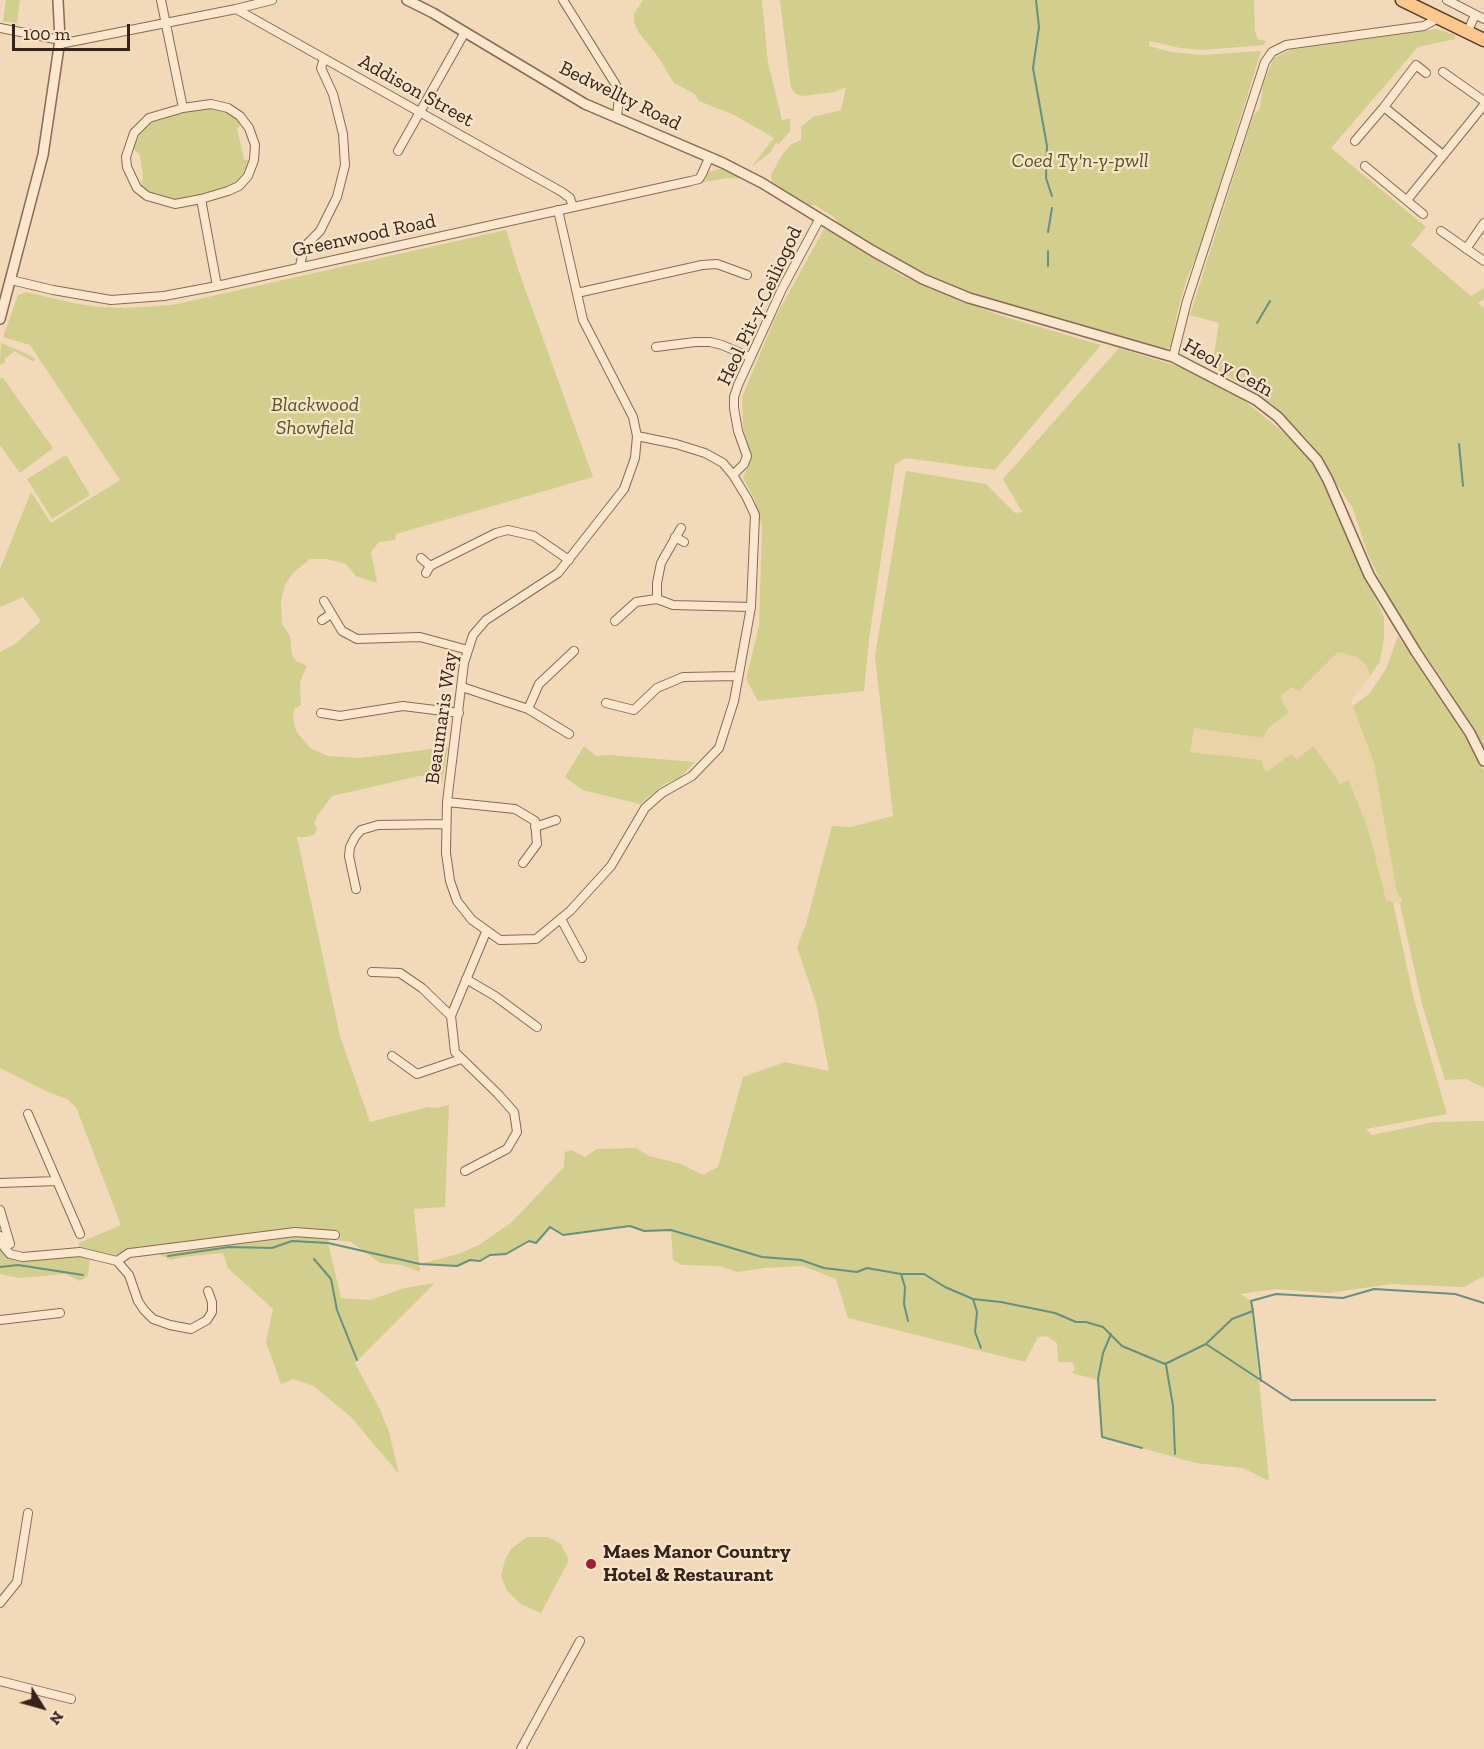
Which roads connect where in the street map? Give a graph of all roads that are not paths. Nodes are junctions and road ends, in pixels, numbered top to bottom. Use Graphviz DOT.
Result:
graph roads {
  1 [pos="58,0"];
  2 [pos="161,0"];
  3 [pos="272,0"];
  4 [pos="407,0"];
  5 [pos="563,0"];
  6 [pos="1402,0"];
  7 [pos="1447,0"];
  8 [pos="236,9"];
  9 [pos="1475,15"];
  10 [pos="1435,17"];
  11 [pos="1484,19"];
  12 [pos="165,22"];
  13 [pos="0,28"];
  14 [pos="465,32"];
  15 [pos="1467,33"];
  16 [pos="1484,40"];
  17 [pos="60,42"];
  18 [pos="324,59"];
  19 [pos="1443,72"];
  20 [pos="1426,74"];
  21 [pos="1484,103"];
  22 [pos="1384,107"];
  23 [pos="183,108"];
  24 [pos="420,112"];
  25 [pos="617,117"];
  26 [pos="1355,141"];
  27 [pos="398,151"];
  28 [pos="1443,155"];
  29 [pos="709,158"];
  30 [pos="1365,166"];
  31 [pos="201,199"];
  32 [pos="1407,200"];
  33 [pos="573,207"];
  34 [pos="558,210"];
  35 [pos="1423,214"];
  36 [pos="820,218"];
  37 [pos="1484,223"];
  38 [pos="1441,231"];
  39 [pos="1466,249"];
  40 [pos="1484,261"];
  41 [pos="300,266"];
  42 [pos="743,276"];
  43 [pos="11,280"];
  44 [pos="217,286"];
  45 [pos="577,293"];
  46 [pos="0,319"];
  47 [pos="656,347"];
  48 [pos="750,357"];
  49 [pos="1173,357"];
  50 [pos="637,436"];
  51 [pos="734,475"];
  52 [pos="681,528"];
  53 [pos="675,537"];
  54 [pos="684,542"];
  55 [pos="421,558"];
  56 [pos="569,560"];
  57 [pos="657,599"];
  58 [pos="324,601"];
  59 [pos="751,607"];
  60 [pos="330,614"];
  61 [pos="322,620"];
  62 [pos="615,621"];
  63 [pos="468,650"];
  64 [pos="574,651"];
  65 [pos="738,676"];
  66 [pos="462,687"];
  67 [pos="606,703"];
  68 [pos="528,710"];
  69 [pos="321,713"];
  70 [pos="459,713"];
  71 [pos="569,734"];
  72 [pos="1484,761"];
  73 [pos="447,802"];
  74 [pos="556,820"];
  75 [pos="445,824"];
  76 [pos="535,827"];
  77 [pos="523,863"];
  78 [pos="356,889"];
  79 [pos="561,919"];
  80 [pos="486,932"];
  81 [pos="582,958"];
  82 [pos="372,972"];
  83 [pos="466,979"];
  84 [pos="451,1016"];
  85 [pos="537,1027"];
  86 [pos="392,1056"];
  87 [pos="461,1059"];
  88 [pos="28,1114"];
  89 [pos="465,1171"];
  90 [pos="57,1181"];
  91 [pos="0,1183"];
  92 [pos="0,1210"];
  93 [pos="80,1234"];
  94 [pos="335,1235"];
  95 [pos="0,1236"];
  96 [pos="10,1244"];
  97 [pos="117,1261"];
  98 [pos="208,1291"];
  99 [pos="60,1313"];
  100 [pos="0,1320"];
  101 [pos="28,1513"];
  102 [pos="0,1604"];
  103 [pos="580,1641"];
  104 [pos="0,1681"];
  105 [pos="71,1699"];
  106 [pos="521,1749"];
  1 -- 17 [label="street"];
  2 -- 12 [label="street"];
  3 -- 8 [label="street"];
  4 -- 14 [label="street, Bedwellty Road"];
  5 -- 25 [label="street"];
  6 -- 10 [label="main road"];
  7 -- 9 [label="street"];
  8 -- 12 [label="street"];
  8 -- 18 [label="street, Addison Street"];
  9 -- 11 [label="street"];
  9 -- 15 [label="street"];
  10 -- 15 [label="main road"];
  10 -- 49 [label="street"];
  12 -- 17 [label="street"];
  12 -- 23 [label="street"];
  13 -- 17 [label="street"];
  14 -- 24 [label="street"];
  14 -- 25 [label="street, Bedwellty Road"];
  15 -- 16 [label="main road"];
  17 -- 43 [label="street"];
  18 -- 24 [label="street, Addison Street"];
  18 -- 41 [label="street"];
  19 -- 21 [label="street"];
  20 -- 22 [label="street"];
  21 -- 28 [label="street"];
  22 -- 26 [label="street"];
  22 -- 28 [label="street"];
  23 -- 31 [label="street"];
  23 -- 31 [label="street"];
  24 -- 27 [label="street"];
  24 -- 33 [label="street, Addison Street"];
  25 -- 29 [label="street, Bedwellty Road"];
  28 -- 32 [label="street"];
  29 -- 33 [label="street, Greenwood Road"];
  29 -- 36 [label="street, Bedwellty Road"];
  30 -- 32 [label="street"];
  31 -- 44 [label="street"];
  32 -- 35 [label="street"];
  33 -- 34 [label="street, Greenwood Road"];
  34 -- 41 [label="street, Greenwood Road"];
  34 -- 45 [label="street, Beaumaris Way"];
  36 -- 48 [label="street, Heol Pit-y-Ceiliogod"];
  36 -- 49 [label="street, Heol y Cefn"];
  37 -- 39 [label="street"];
  38 -- 39 [label="street"];
  39 -- 40 [label="street"];
  41 -- 44 [label="street, Greenwood Road"];
  42 -- 45 [label="street"];
  43 -- 44 [label="street, Greenwood Road"];
  43 -- 46 [label="street"];
  45 -- 50 [label="street, Beaumaris Way"];
  47 -- 48 [label="street"];
  48 -- 51 [label="street, Heol Pit-y-Ceiliogod"];
  49 -- 72 [label="street, Heol y Cefn"];
  50 -- 51 [label="street"];
  50 -- 56 [label="street, Beaumaris Way"];
  51 -- 59 [label="street"];
  52 -- 53 [label="street"];
  53 -- 54 [label="street"];
  53 -- 57 [label="street"];
  55 -- 56 [label="street"];
  56 -- 63 [label="street, Beaumaris Way"];
  57 -- 59 [label="street"];
  57 -- 62 [label="street"];
  58 -- 60 [label="street"];
  59 -- 65 [label="street"];
  60 -- 61 [label="street"];
  60 -- 63 [label="street"];
  63 -- 66 [label="street, Beaumaris Way"];
  64 -- 68 [label="street"];
  65 -- 67 [label="street"];
  65 -- 79 [label="street, Beaumaris Way"];
  66 -- 68 [label="street"];
  66 -- 70 [label="street, Beaumaris Way"];
  68 -- 71 [label="street"];
  69 -- 70 [label="street"];
  70 -- 73 [label="street, Beaumaris Way"];
  73 -- 75 [label="street, Beaumaris Way"];
  73 -- 76 [label="street"];
  74 -- 76 [label="street"];
  75 -- 78 [label="street"];
  75 -- 80 [label="street, Beaumaris Way"];
  76 -- 77 [label="street"];
  79 -- 80 [label="street, Beaumaris Way"];
  79 -- 81 [label="street"];
  80 -- 83 [label="street"];
  82 -- 84 [label="street"];
  83 -- 84 [label="street"];
  83 -- 85 [label="street"];
  84 -- 87 [label="street"];
  86 -- 87 [label="street"];
  87 -- 89 [label="street"];
  88 -- 90 [label="street"];
  90 -- 91 [label="street"];
  90 -- 93 [label="street"];
  92 -- 96 [label="street"];
  94 -- 97 [label="street"];
  95 -- 97 [label="street"];
  97 -- 98 [label="street"];
  99 -- 100 [label="street"];
  101 -- 102 [label="street"];
  103 -- 106 [label="street"];
  104 -- 105 [label="street"];
}
